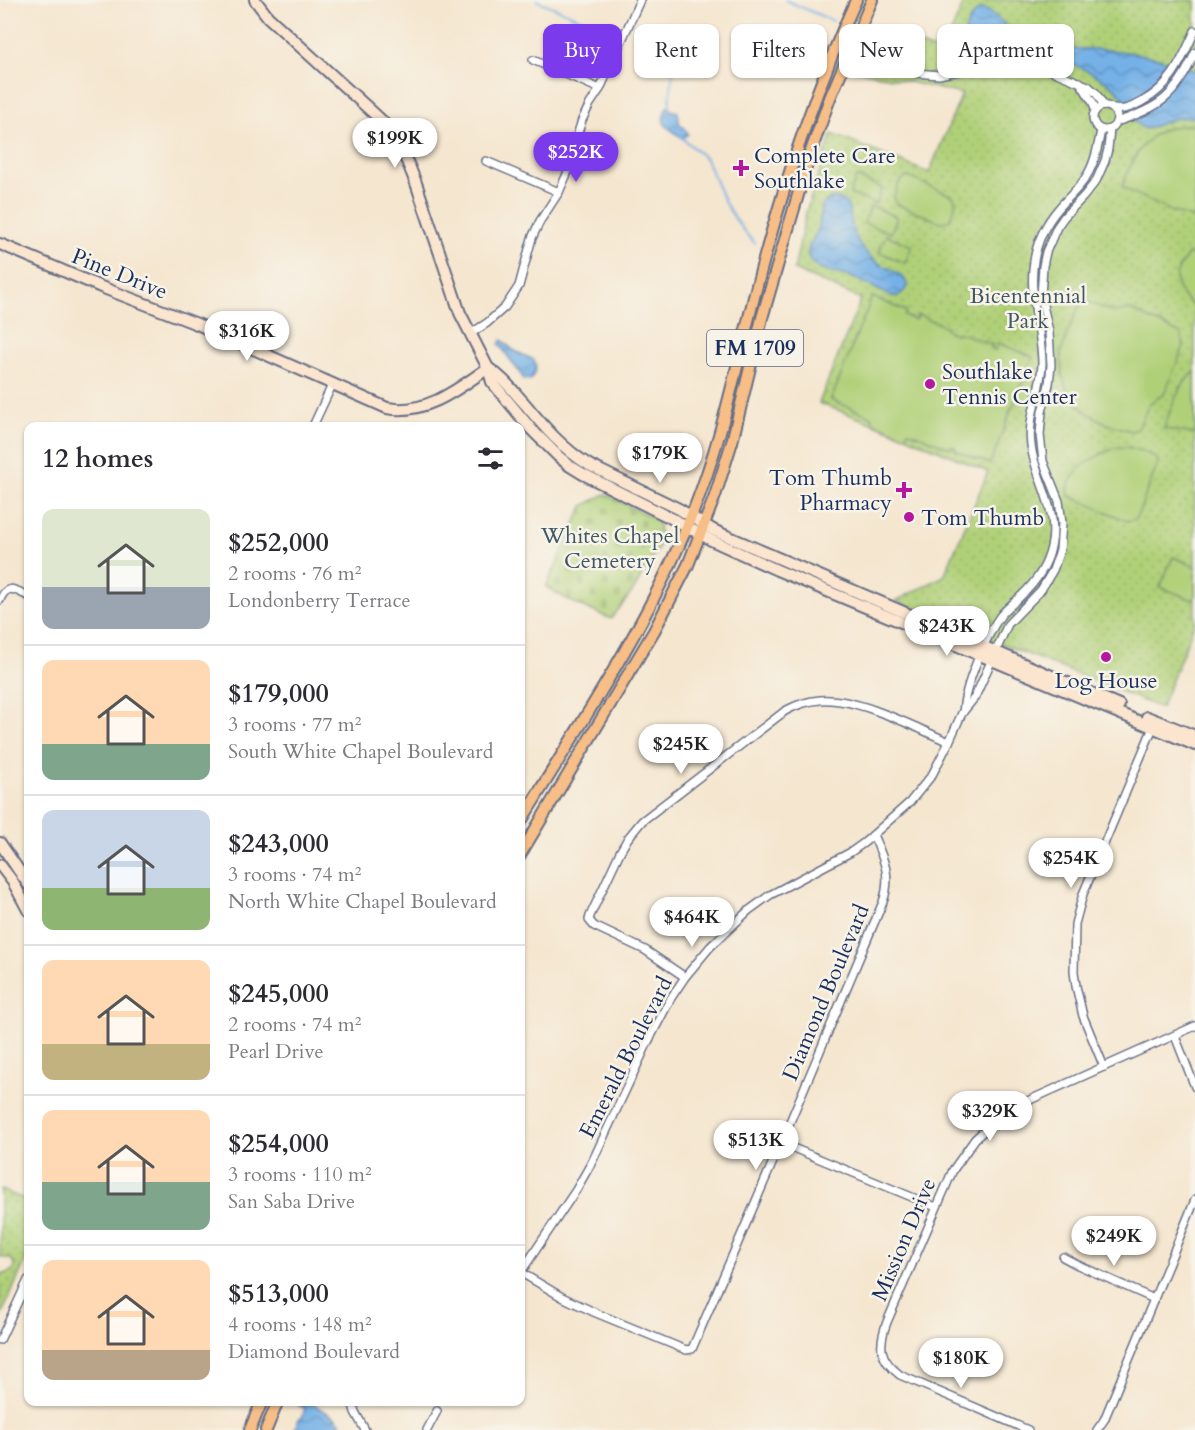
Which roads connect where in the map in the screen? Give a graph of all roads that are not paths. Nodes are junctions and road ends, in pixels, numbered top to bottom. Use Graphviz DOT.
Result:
graph roads {
  1 [pos="255,0"];
  2 [pos="640,0"];
  3 [pos="857,0"];
  4 [pos="872,0"];
  5 [pos="853,24"];
  6 [pos="861,24"];
  7 [pos="1195,31"];
  8 [pos="1195,53"];
  9 [pos="533,60"];
  10 [pos="829,63"];
  11 [pos="925,73"];
  12 [pos="839,76"];
  13 [pos="1080,82"];
  14 [pos="600,89"];
  15 [pos="827,105"];
  16 [pos="1104,106"];
  17 [pos="1113,109"];
  18 [pos="1095,110"];
  19 [pos="1116,122"];
  20 [pos="1110,129"];
  21 [pos="1101,130"];
  22 [pos="486,161"];
  23 [pos="559,192"];
  24 [pos="0,244"];
  25 [pos="470,334"];
  26 [pos="488,368"];
  27 [pos="333,383"];
  28 [pos="315,422"];
  29 [pos="525,422"];
  30 [pos="525,422"];
  31 [pos="690,522"];
  32 [pos="703,529"];
  33 [pos="1052,542"];
  34 [pos="1061,544"];
  35 [pos="24,594"];
  36 [pos="0,600"];
  37 [pos="987,654"];
  38 [pos="609,678"];
  39 [pos="622,687"];
  40 [pos="963,712"];
  41 [pos="1154,723"];
  42 [pos="1195,736"];
  43 [pos="949,742"];
  44 [pos="1195,745"];
  45 [pos="525,815"];
  46 [pos="873,835"];
  47 [pos="0,843"];
  48 [pos="525,847"];
  49 [pos="0,865"];
  50 [pos="24,878"];
  51 [pos="24,903"];
  52 [pos="685,977"];
  53 [pos="1195,1026"];
  54 [pos="1175,1036"];
  55 [pos="1104,1067"];
  56 [pos="1195,1088"];
  57 [pos="782,1143"];
  58 [pos="1195,1200"];
  59 [pos="936,1207"];
  60 [pos="1063,1257"];
  61 [pos="525,1266"];
  62 [pos="525,1274"];
  63 [pos="24,1289"];
  64 [pos="1154,1299"];
  65 [pos="0,1340"];
  66 [pos="260,1406"];
  67 [pos="276,1406"];
  68 [pos="354,1406"];
  69 [pos="437,1411"];
  70 [pos="250,1430"];
  71 [pos="266,1430"];
  72 [pos="365,1430"];
  73 [pos="427,1430"];
  74 [pos="1028,1430"];
  75 [pos="1097,1430"];
  1 -- 25 [label="main road"];
  2 -- 14 [label="street"];
  3 -- 5 [label="main road"];
  3 -- 10 [label="main road, FM 1709"];
  4 -- 6 [label="main road, FM 1709"];
  7 -- 17 [label="street"];
  8 -- 19 [label="street"];
  9 -- 14 [label="street"];
  10 -- 15 [label="main road"];
  10 -- 31 [label="main road, FM 1709"];
  11 -- 13 [label="street"];
  12 -- 15 [label="main road, FM 1709"];
  13 -- 16 [label="street"];
  13 -- 18 [label="street"];
  14 -- 23 [label="street"];
  15 -- 32 [label="main road, FM 1709"];
  16 -- 17 [label="street"];
  16 -- 18 [label="street"];
  17 -- 19 [label="street"];
  18 -- 21 [label="street"];
  19 -- 20 [label="street"];
  20 -- 21 [label="street"];
  20 -- 34 [label="street"];
  21 -- 33 [label="street"];
  22 -- 23 [label="street"];
  23 -- 25 [label="street"];
  24 -- 27 [label="main road, Pine Drive"];
  25 -- 26 [label="main road"];
  26 -- 27 [label="main road, Pine Drive"];
  26 -- 29 [label="main road"];
  27 -- 28 [label="street"];
  30 -- 31 [label="main road"];
  31 -- 32 [label="main road"];
  31 -- 38 [label="main road, FM 1709"];
  32 -- 37 [label="main road"];
  32 -- 39 [label="main road, FM 1709"];
  33 -- 34 [label="street"];
  33 -- 37 [label="street"];
  34 -- 37 [label="street"];
  35 -- 36 [label="street"];
  37 -- 40 [label="street, Emerald Boulevard"];
  37 -- 40 [label="street, Emerald Boulevard"];
  37 -- 41 [label="main road"];
  38 -- 39 [label="main road"];
  38 -- 45 [label="main road, FM 1709"];
  39 -- 48 [label="main road, FM 1709"];
  40 -- 43 [label="street, Emerald Boulevard"];
  41 -- 42 [label="main road"];
  41 -- 44 [label="main road"];
  41 -- 55 [label="street"];
  43 -- 46 [label="street, Emerald Boulevard"];
  43 -- 52 [label="street"];
  46 -- 52 [label="street, Emerald Boulevard"];
  46 -- 57 [label="street, Diamond Boulevard"];
  47 -- 50 [label="main road"];
  49 -- 51 [label="main road"];
  52 -- 61 [label="street, Emerald Boulevard"];
  53 -- 54 [label="street, Mission Drive"];
  54 -- 55 [label="street, Mission Drive"];
  54 -- 56 [label="street"];
  55 -- 59 [label="street, Mission Drive"];
  57 -- 59 [label="street"];
  57 -- 62 [label="street, Diamond Boulevard"];
  58 -- 64 [label="street"];
  59 -- 74 [label="street, Mission Drive"];
  60 -- 64 [label="street"];
  63 -- 65 [label="street"];
  64 -- 75 [label="street"];
  66 -- 70 [label="main road"];
  67 -- 71 [label="main road"];
  68 -- 72 [label="street"];
  69 -- 73 [label="street"];
}
